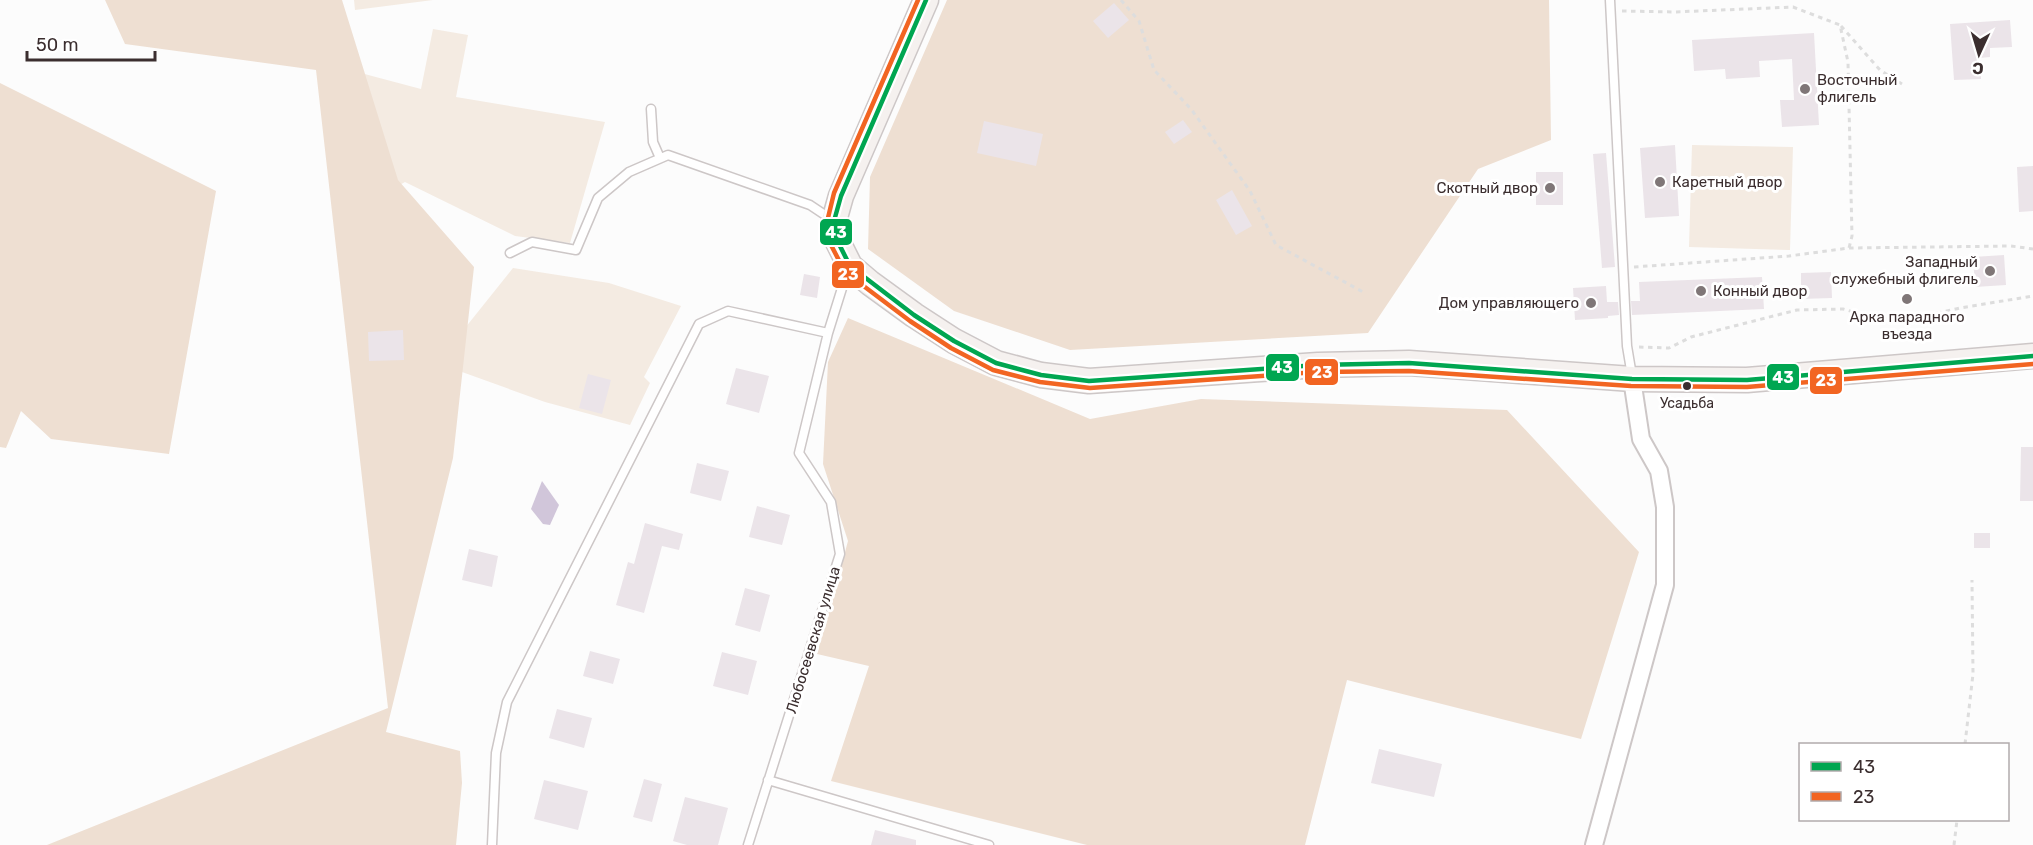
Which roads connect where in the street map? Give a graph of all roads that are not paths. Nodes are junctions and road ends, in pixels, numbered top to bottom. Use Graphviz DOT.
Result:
graph roads {
  1 [pos="926,0"];
  2 [pos="1610,0"];
  3 [pos="651,109"];
  4 [pos="660,158"];
  5 [pos="834,221"];
  6 [pos="510,253"];
  7 [pos="850,266"];
  8 [pos="828,333"];
  9 [pos="2033,356"];
  10 [pos="1632,379"];
  11 [pos="768,780"];
  12 [pos="492,845"];
  13 [pos="748,845"];
  14 [pos="989,845"];
  15 [pos="1594,845"];
  1 -- 5 [label="street"];
  2 -- 10 [label="lane"];
  3 -- 4 [label="lane"];
  4 -- 5 [label="lane"];
  4 -- 6 [label="lane"];
  5 -- 7 [label="street"];
  7 -- 8 [label="lane, Любосеевская улица"];
  7 -- 10 [label="street"];
  8 -- 11 [label="lane, Любосеевская улица"];
  8 -- 12 [label="lane"];
  9 -- 10 [label="street"];
  10 -- 15 [label="street"];
  11 -- 13 [label="lane, Любосеевская улица"];
  11 -- 14 [label="lane"];
}
